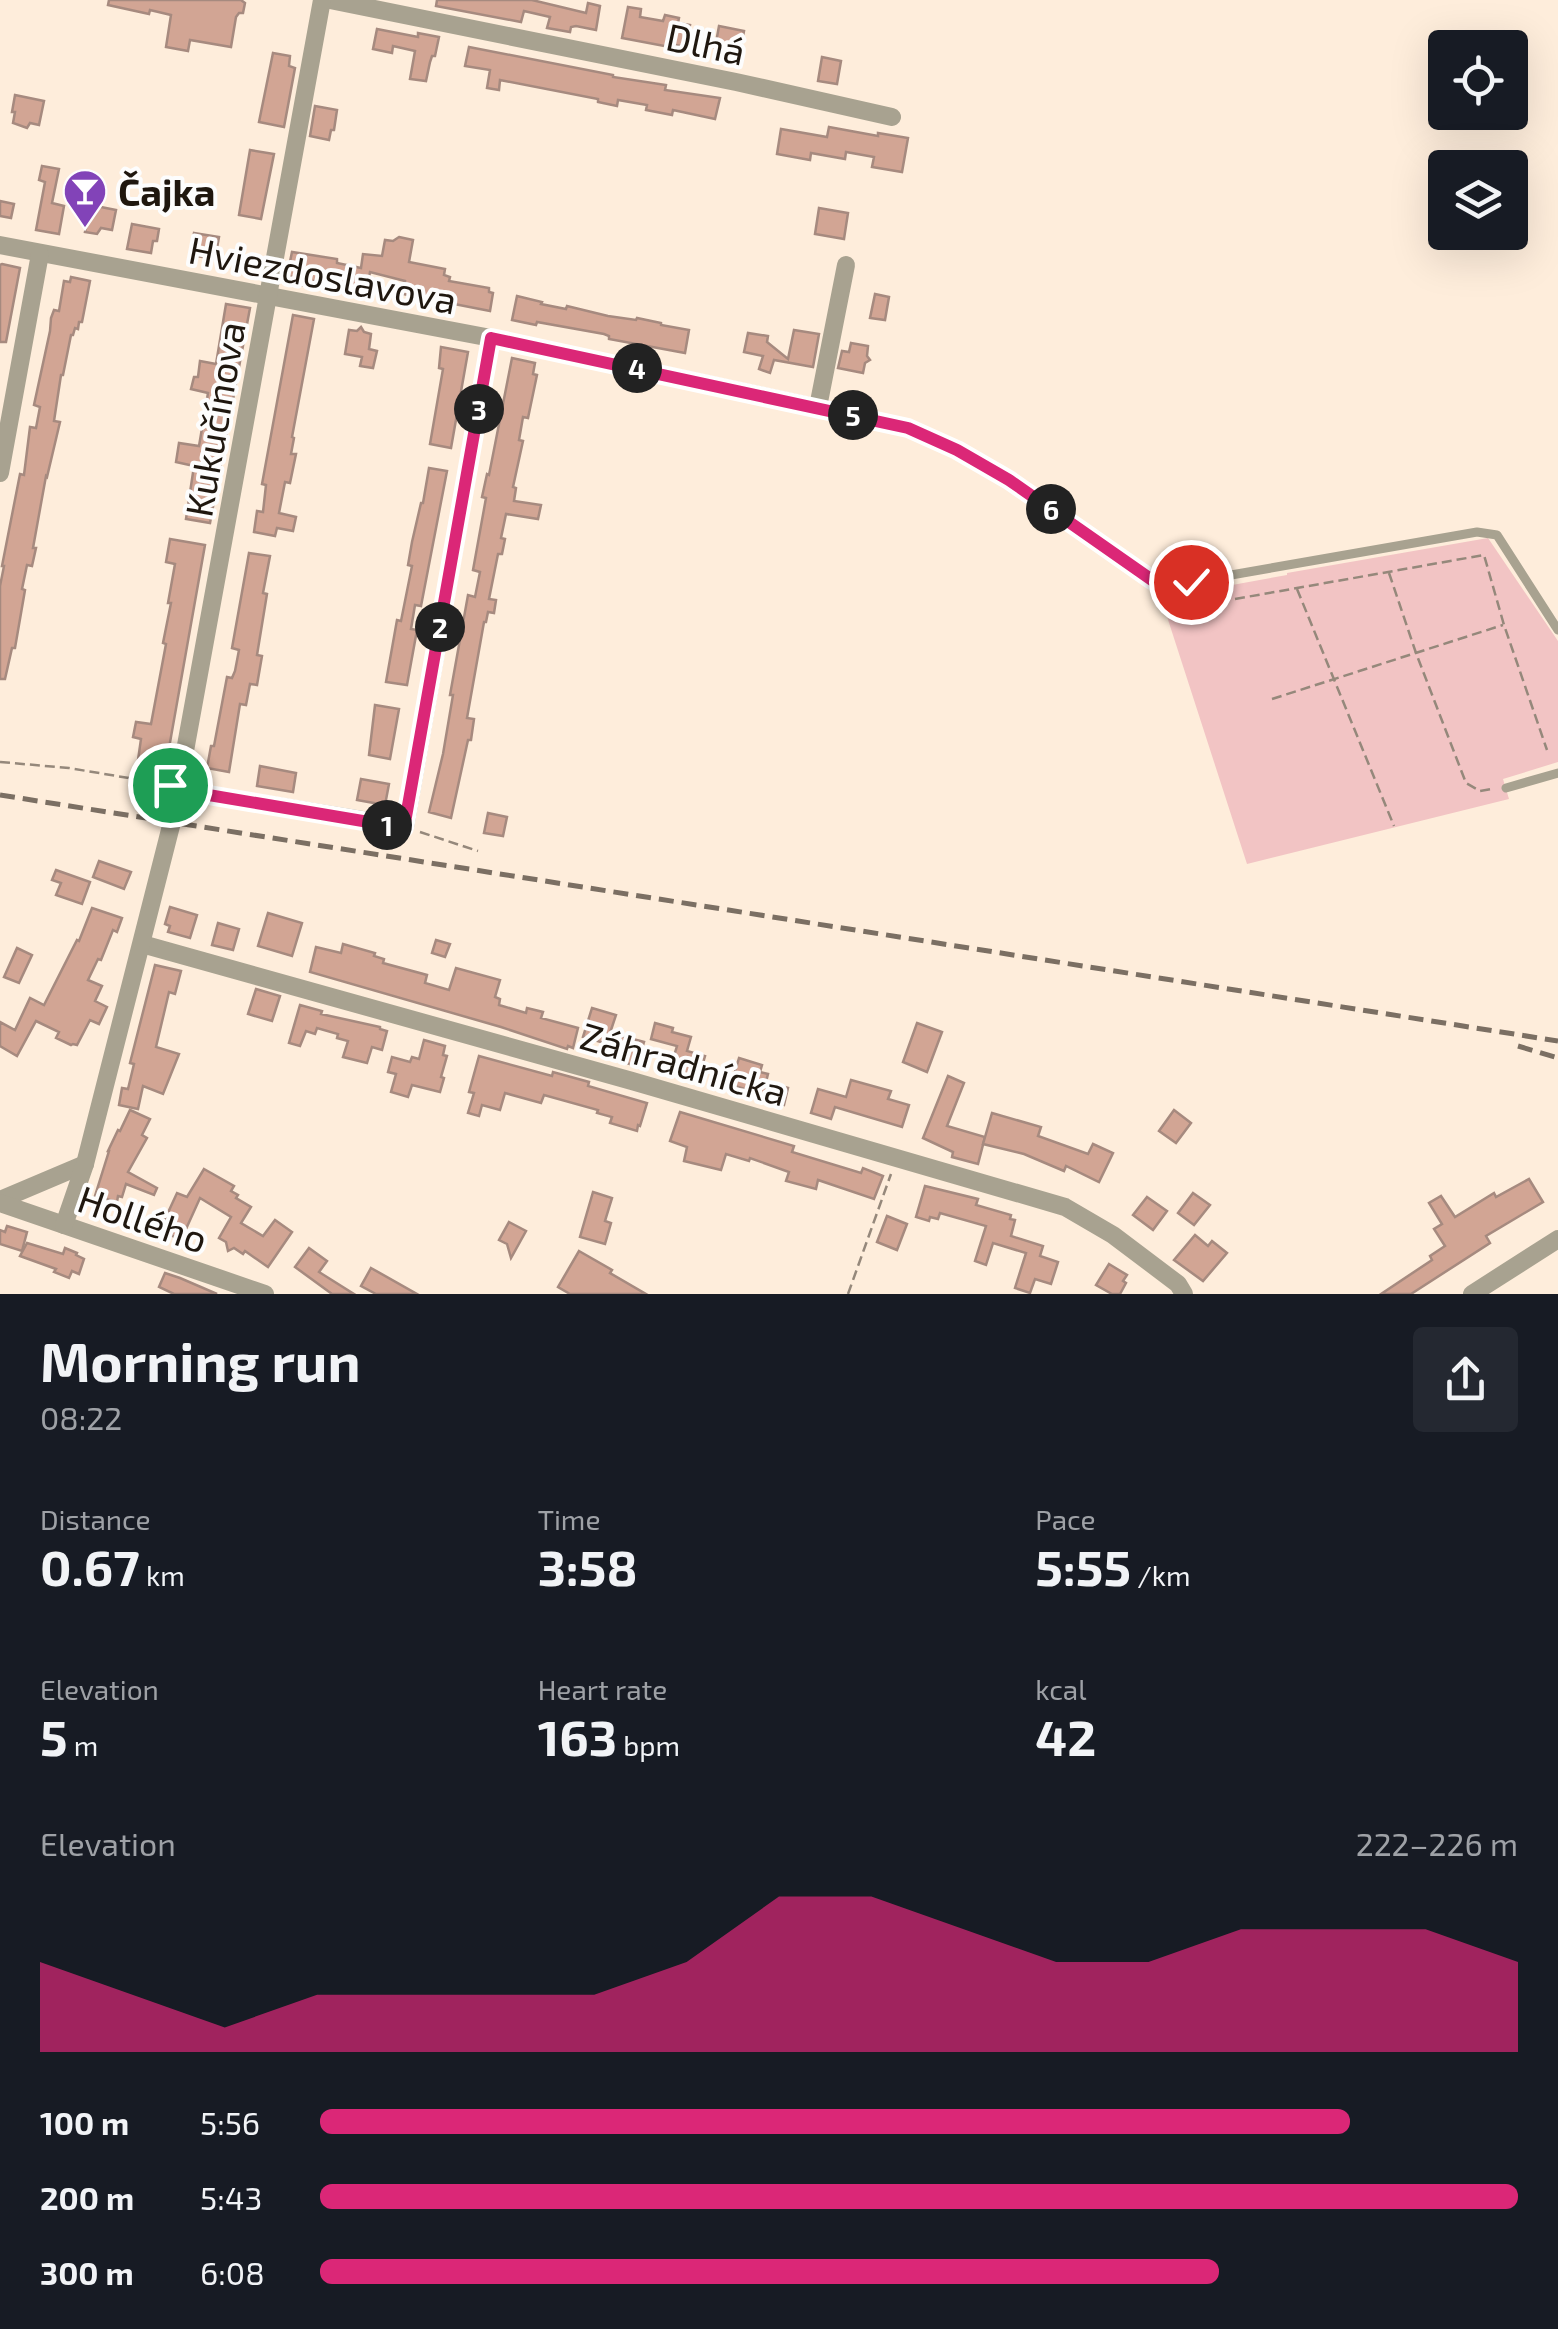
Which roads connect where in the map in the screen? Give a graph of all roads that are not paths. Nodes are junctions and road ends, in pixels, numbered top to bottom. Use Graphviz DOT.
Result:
graph roads {
  1 [pos="322,0"];
  2 [pos="330,0"];
  3 [pos="892,117"];
  4 [pos="0,246"];
  5 [pos="40,254"];
  6 [pos="846,265"];
  7 [pos="269,297"];
  8 [pos="491,338"];
  9 [pos="818,407"];
  10 [pos="869,419"];
  11 [pos="0,472"];
  12 [pos="1558,630"];
  13 [pos="1558,773"];
  14 [pos="1506,788"];
  15 [pos="179,790"];
  16 [pos="142,944"];
  17 [pos="85,1164"];
  18 [pos="0,1201"];
  19 [pos="64,1225"];
  20 [pos="1558,1240"];
  21 [pos="266,1294"];
  22 [pos="1184,1294"];
  23 [pos="1472,1294"];
  1 -- 7 [label="street, Kukučínova"];
  2 -- 3 [label="street, Dlhá"];
  4 -- 5 [label="street, Hviezdoslavova"];
  5 -- 7 [label="street, Hviezdoslavova"];
  5 -- 11 [label="street"];
  6 -- 9 [label="street"];
  7 -- 8 [label="street, Hviezdoslavova"];
  7 -- 15 [label="street, Kukučínova"];
  8 -- 9 [label="street, Hviezdoslavova"];
  8 -- 15 [label="street"];
  9 -- 10 [label="street, Hviezdoslavova"];
  10 -- 12 [label="lane"];
  13 -- 14 [label="lane"];
  15 -- 16 [label="street, Kukučínova"];
  16 -- 17 [label="street"];
  16 -- 22 [label="street, Záhradnícka"];
  17 -- 18 [label="street, Hollého"];
  17 -- 19 [label="street"];
  18 -- 19 [label="street, Hollého"];
  19 -- 21 [label="street, Hollého"];
  20 -- 23 [label="street"];
}
